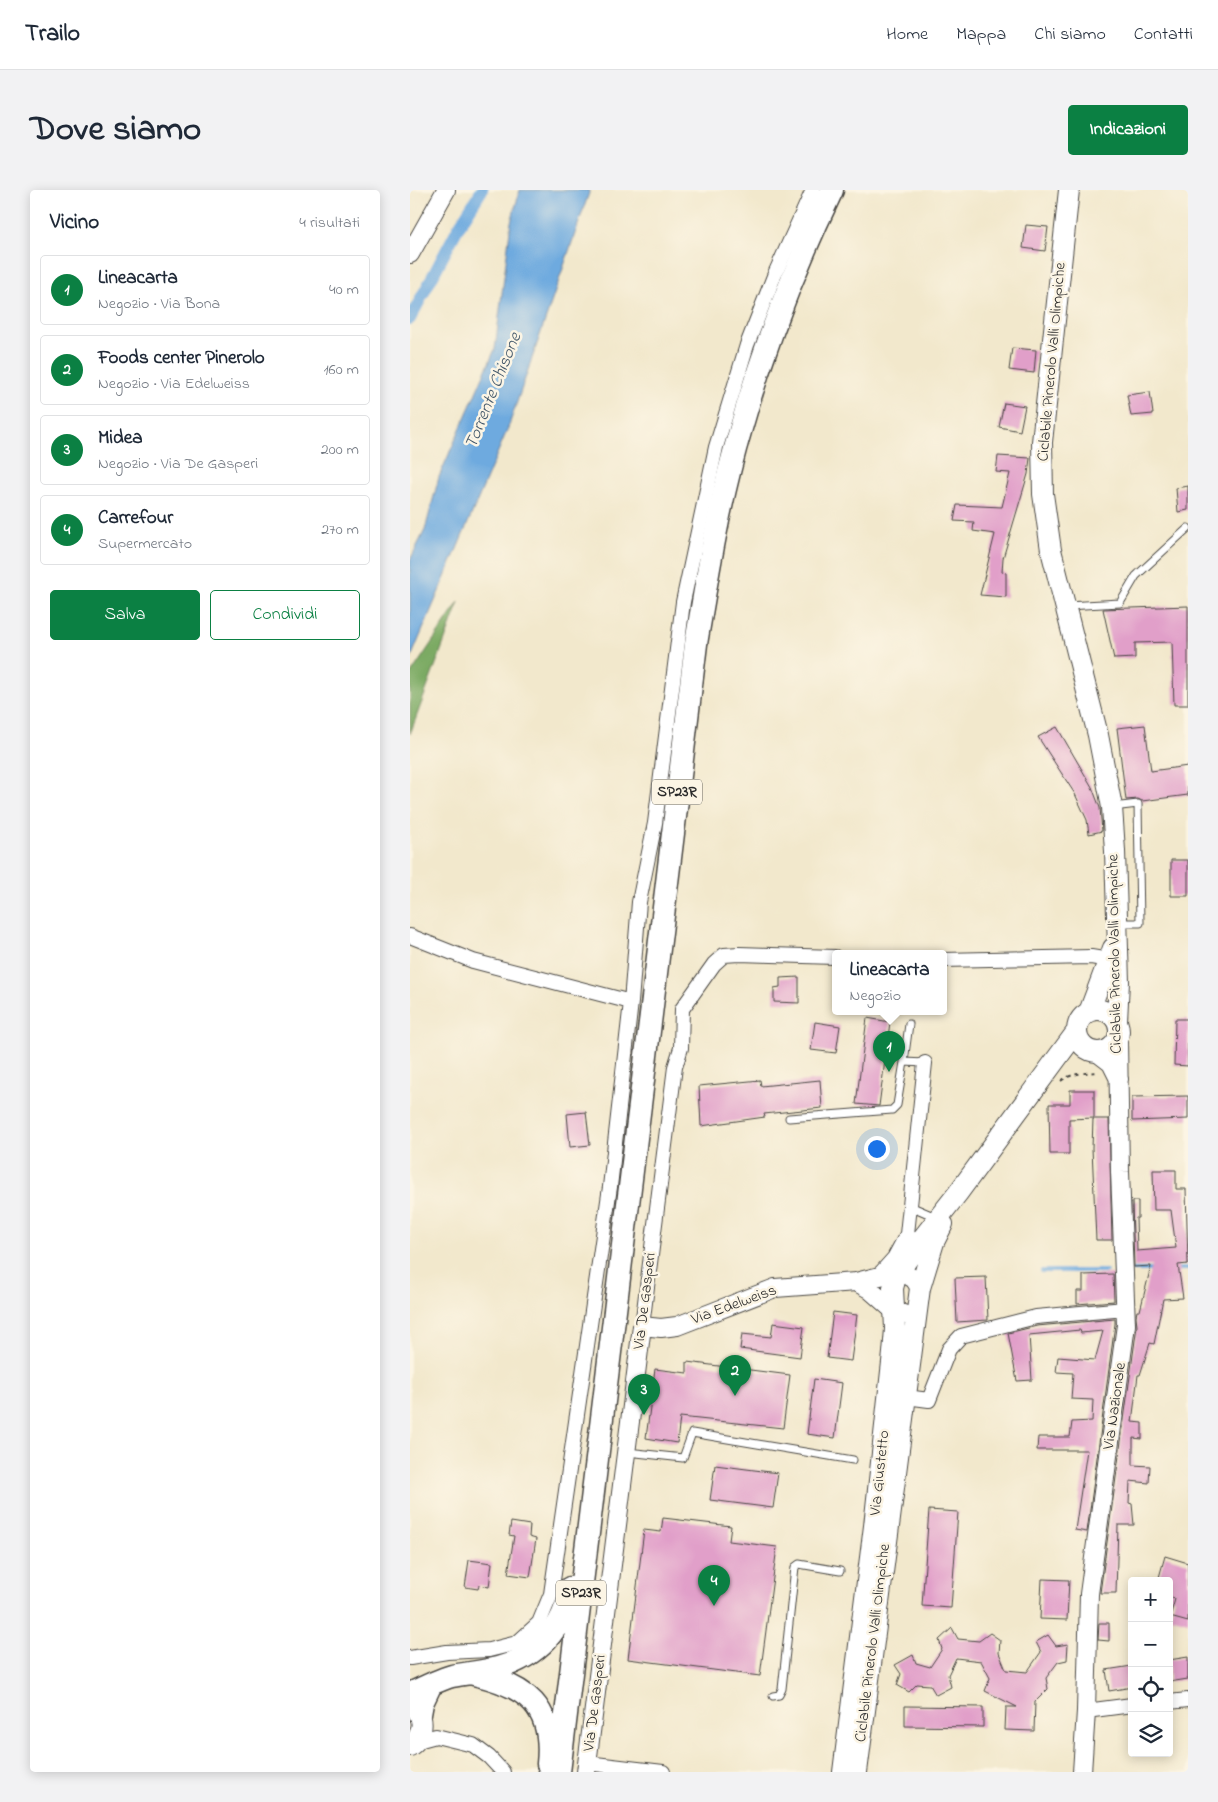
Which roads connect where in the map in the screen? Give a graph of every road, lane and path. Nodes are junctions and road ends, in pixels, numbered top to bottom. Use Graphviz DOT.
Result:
graph roads {
  1 [pos="446,190"];
  2 [pos="813,190"];
  3 [pos="832,190"];
  4 [pos="1069,190"];
  5 [pos="410,254"];
  6 [pos="1188,528"];
  7 [pos="1065,606"];
  8 [pos="1117,930"];
  9 [pos="410,936"];
  10 [pos="832,957"];
  11 [pos="947,960"];
  12 [pos="1109,960"];
  13 [pos="631,1002"];
  14 [pos="1089,1012"];
  15 [pos="909,1024"];
  16 [pos="1118,1030"];
  17 [pos="1076,1031"];
  18 [pos="1094,1052"];
  19 [pos="904,1062"];
  20 [pos="925,1063"];
  21 [pos="1117,1075"];
  22 [pos="1054,1077"];
  23 [pos="789,1118"];
  24 [pos="958,1193"];
  25 [pos="910,1206"];
  26 [pos="938,1218"];
  27 [pos="907,1234"];
  28 [pos="911,1254"];
  29 [pos="900,1271"];
  30 [pos="877,1277"];
  31 [pos="856,1282"];
  32 [pos="920,1288"];
  33 [pos="1125,1309"];
  34 [pos="894,1311"];
  35 [pos="916,1318"];
  36 [pos="642,1326"];
  37 [pos="906,1398"];
  38 [pos="602,1413"];
  39 [pos="626,1452"];
  40 [pos="853,1460"];
  41 [pos="840,1570"];
  42 [pos="410,1658"];
  43 [pos="473,1673"];
  44 [pos="773,1696"];
  45 [pos="1188,1700"];
  46 [pos="1173,1702"];
  47 [pos="1128,1705"];
  48 [pos="415,1707"];
  49 [pos="1086,1710"];
  50 [pos="436,1736"];
  51 [pos="412,1744"];
  52 [pos="586,1768"];
  53 [pos="503,1772"];
  54 [pos="547,1772"];
  55 [pos="559,1772"];
  56 [pos="663,1772"];
  57 [pos="843,1772"];
  58 [pos="857,1772"];
  59 [pos="1082,1772"];
  1 -- 5 [label="street"];
  2 -- 13 [label="street"];
  3 -- 38 [label="main road, SP23R"];
  4 -- 7 [label="main road"];
  6 -- 7 [label="lane"];
  7 -- 8 [label="main road"];
  8 -- 12 [label="main road"];
  8 -- 16 [label="main road"];
  9 -- 13 [label="street"];
  10 -- 36 [label="street, Via De Gasperi"];
  11 -- 12 [label="street"];
  12 -- 14 [label="main road"];
  13 -- 42 [label="street"];
  14 -- 16 [label="main road"];
  14 -- 17 [label="main road"];
  15 -- 19 [label="lane"];
  16 -- 18 [label="main road"];
  16 -- 21 [label="street, Via Nazionale"];
  17 -- 18 [label="main road"];
  17 -- 22 [label="main road, Via Giustetto"];
  18 -- 21 [label="street"];
  18 -- 22 [label="main road, Via Giustetto"];
  19 -- 20 [label="lane"];
  19 -- 23 [label="lane"];
  20 -- 25 [label="street"];
  21 -- 22 [label="path, Ciclabile Pinerolo Valli Olimpiche"];
  21 -- 33 [label="street, Via Nazionale"];
  22 -- 24 [label="main road, Via Giustetto"];
  24 -- 26 [label="main road, Via Giustetto"];
  24 -- 32 [label="main road, Via Giustetto"];
  25 -- 26 [label="lane"];
  25 -- 27 [label="street"];
  26 -- 28 [label="main road, Via Giustetto"];
  27 -- 28 [label="street"];
  27 -- 30 [label="street"];
  28 -- 29 [label="main road, Via Giustetto"];
  28 -- 32 [label="street"];
  29 -- 30 [label="street, Via Edelweiss"];
  29 -- 32 [label="street"];
  29 -- 34 [label="main road, Via Giustetto"];
  30 -- 31 [label="street, Via Edelweiss"];
  31 -- 34 [label="street"];
  31 -- 36 [label="street, Via Edelweiss"];
  32 -- 35 [label="main road, Via Giustetto"];
  33 -- 37 [label="street"];
  33 -- 49 [label="street, Via Nazionale"];
  34 -- 35 [label="street"];
  34 -- 57 [label="main road, Via Giustetto"];
  35 -- 37 [label="main road, Via Giustetto"];
  36 -- 39 [label="street, Via De Gasperi"];
  37 -- 58 [label="main road, Via Giustetto"];
  38 -- 43 [label="main road"];
  38 -- 55 [label="main road, SP23R"];
  39 -- 40 [label="lane"];
  39 -- 52 [label="street, Via De Gasperi"];
  41 -- 44 [label="lane"];
  43 -- 48 [label="main road"];
  43 -- 54 [label="main road"];
  45 -- 46 [label="street"];
  47 -- 49 [label="street"];
  48 -- 50 [label="street"];
  48 -- 51 [label="main road"];
  49 -- 59 [label="street, Via Nazionale"];
  50 -- 51 [label="street"];
  50 -- 53 [label="street"];
  52 -- 56 [label="street"];
}
